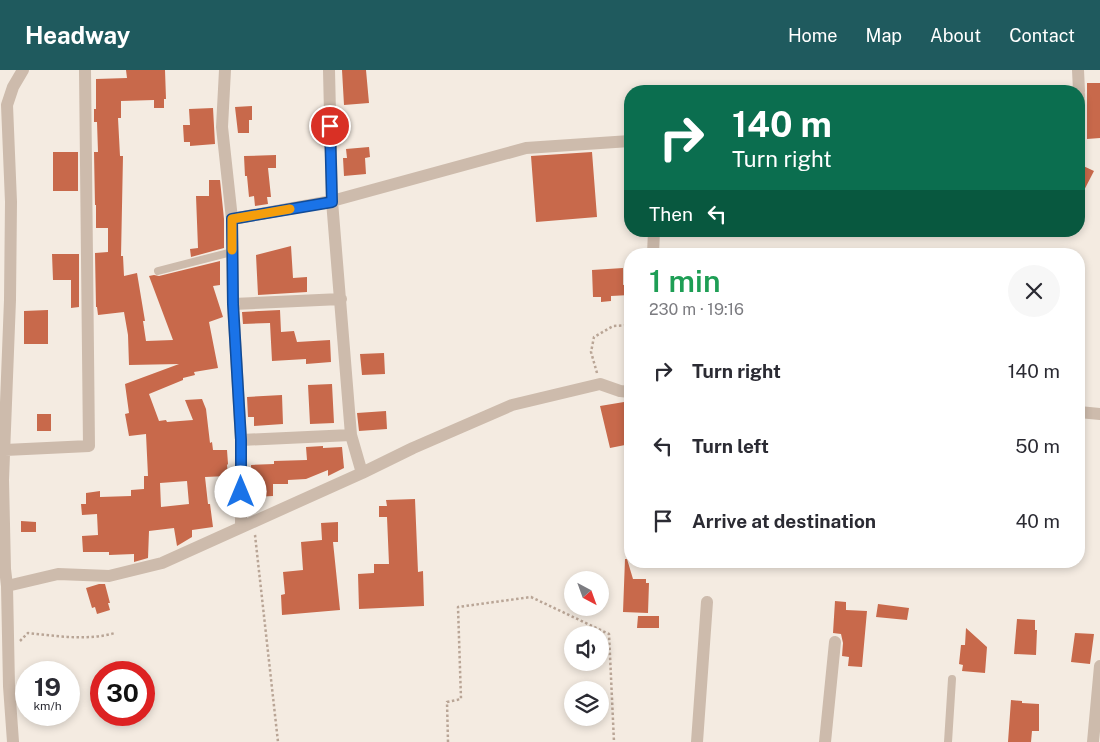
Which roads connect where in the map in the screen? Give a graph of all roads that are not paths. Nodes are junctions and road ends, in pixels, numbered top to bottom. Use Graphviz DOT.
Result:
graph roads {
  1 [pos="22,70"];
  2 [pos="85,70"];
  3 [pos="225,70"];
  4 [pos="329,70"];
  5 [pos="1078,70"];
  6 [pos="1079,85"];
  7 [pos="2,104"];
  8 [pos="624,141"];
  9 [pos="332,202"];
  10 [pos="232,219"];
  11 [pos="232,252"];
  12 [pos="158,271"];
  13 [pos="341,299"];
  14 [pos="233,304"];
  15 [pos="624,391"];
  16 [pos="1085,413"];
  17 [pos="1100,414"];
  18 [pos="351,435"];
  19 [pos="241,440"];
  20 [pos="5,450"];
  21 [pos="362,473"];
  22 [pos="1,480"];
  23 [pos="241,527"];
  24 [pos="3,569"];
  25 [pos="7,586"];
  26 [pos="707,602"];
  27 [pos="836,642"];
  28 [pos="1100,666"];
  29 [pos="952,679"];
  30 [pos="13,742"];
  31 [pos="697,742"];
  32 [pos="825,742"];
  33 [pos="948,742"];
  34 [pos="1094,742"];
  1 -- 7 [label="street"];
  2 -- 20 [label="street"];
  3 -- 10 [label="street"];
  4 -- 9 [label="street"];
  5 -- 6 [label="street"];
  7 -- 20 [label="street"];
  8 -- 9 [label="street"];
  9 -- 10 [label="street"];
  9 -- 13 [label="street"];
  10 -- 11 [label="street"];
  11 -- 12 [label="lane"];
  11 -- 14 [label="street"];
  13 -- 14 [label="street"];
  13 -- 18 [label="street"];
  14 -- 19 [label="street"];
  15 -- 21 [label="street"];
  16 -- 17 [label="street"];
  18 -- 19 [label="street"];
  18 -- 21 [label="street"];
  19 -- 23 [label="street"];
  20 -- 22 [label="street"];
  21 -- 23 [label="street"];
  22 -- 24 [label="street"];
  23 -- 25 [label="street"];
  24 -- 25 [label="street"];
  25 -- 30 [label="street"];
  26 -- 31 [label="street"];
  27 -- 32 [label="street"];
  28 -- 34 [label="street"];
  29 -- 33 [label="lane"];
}
